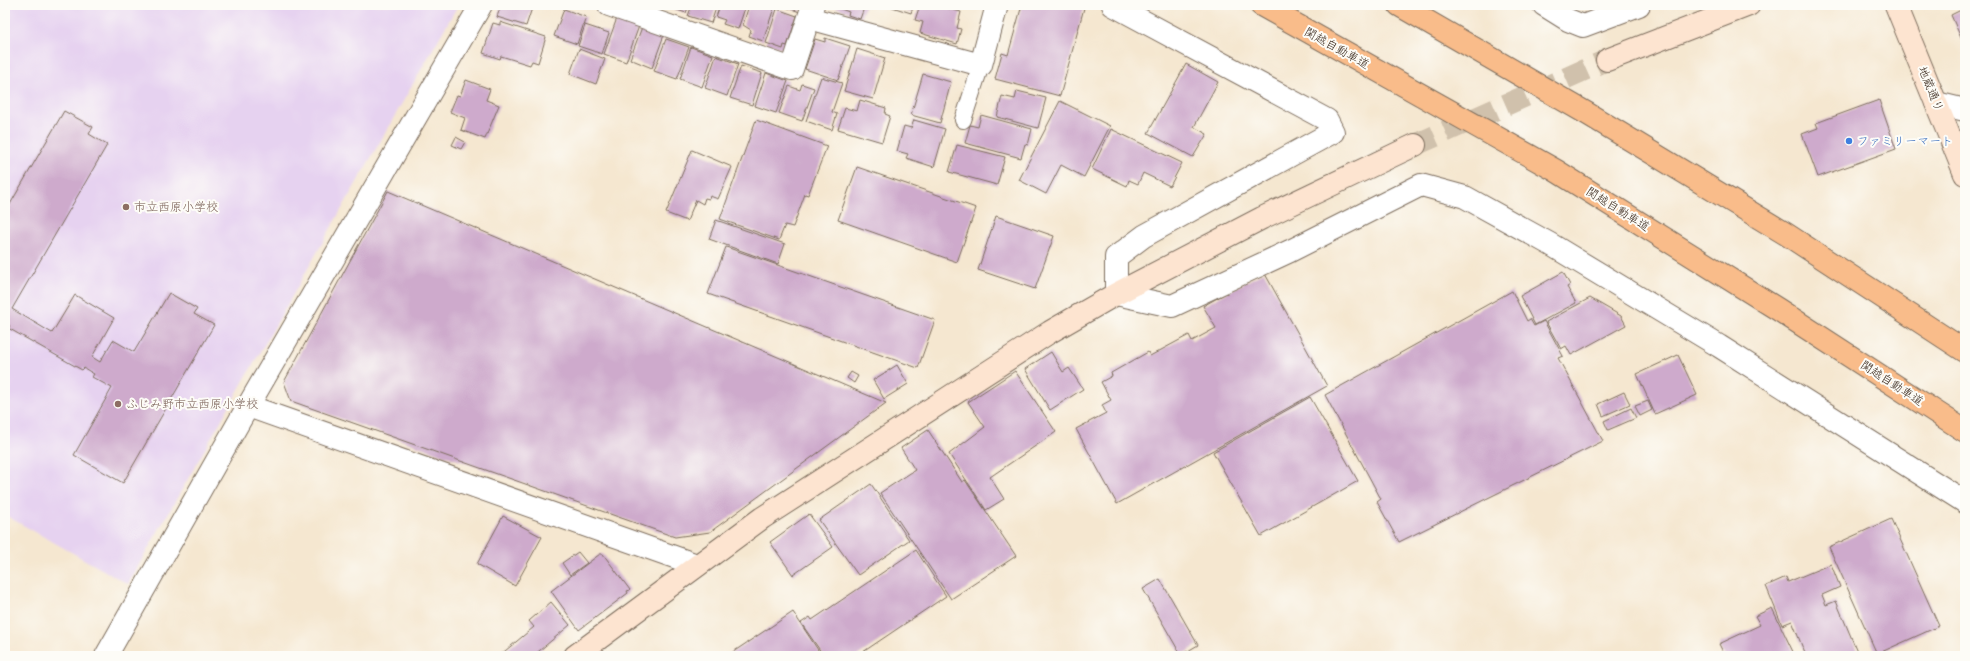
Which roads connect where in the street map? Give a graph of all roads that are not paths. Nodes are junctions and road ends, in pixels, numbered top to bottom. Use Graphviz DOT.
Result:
graph roads {
  1 [pos="482,5"];
  2 [pos="609,5"];
  3 [pos="997,5"];
  4 [pos="1113,5"];
  5 [pos="1261,5"];
  6 [pos="1399,5"];
  7 [pos="1544,5"];
  8 [pos="1749,5"];
  9 [pos="1896,5"];
  10 [pos="1630,7"];
  11 [pos="811,11"];
  12 [pos="1607,60"];
  13 [pos="981,64"];
  14 [pos="1936,103"];
  15 [pos="1965,110"];
  16 [pos="963,120"];
  17 [pos="1415,145"];
  18 [pos="1965,174"];
  19 [pos="1116,294"];
  20 [pos="1965,351"];
  21 [pos="248,406"];
  22 [pos="1965,431"];
  23 [pos="1965,502"];
  24 [pos="697,566"];
  25 [pos="106,656"];
  26 [pos="575,656"];
  1 -- 21 [label="street"];
  2 -- 11 [label="street"];
  3 -- 13 [label="street"];
  4 -- 19 [label="street"];
  5 -- 22 [label="highway, 関越自動車道"];
  6 -- 20 [label="highway"];
  7 -- 10 [label="street"];
  8 -- 12 [label="street"];
  9 -- 14 [label="street, 地蔵通り"];
  11 -- 13 [label="street"];
  13 -- 16 [label="lane"];
  14 -- 15 [label="street"];
  14 -- 18 [label="street, 地蔵通り"];
  17 -- 19 [label="street"];
  19 -- 23 [label="street"];
  19 -- 24 [label="street"];
  21 -- 24 [label="street"];
  21 -- 25 [label="street"];
  24 -- 26 [label="street"];
}
